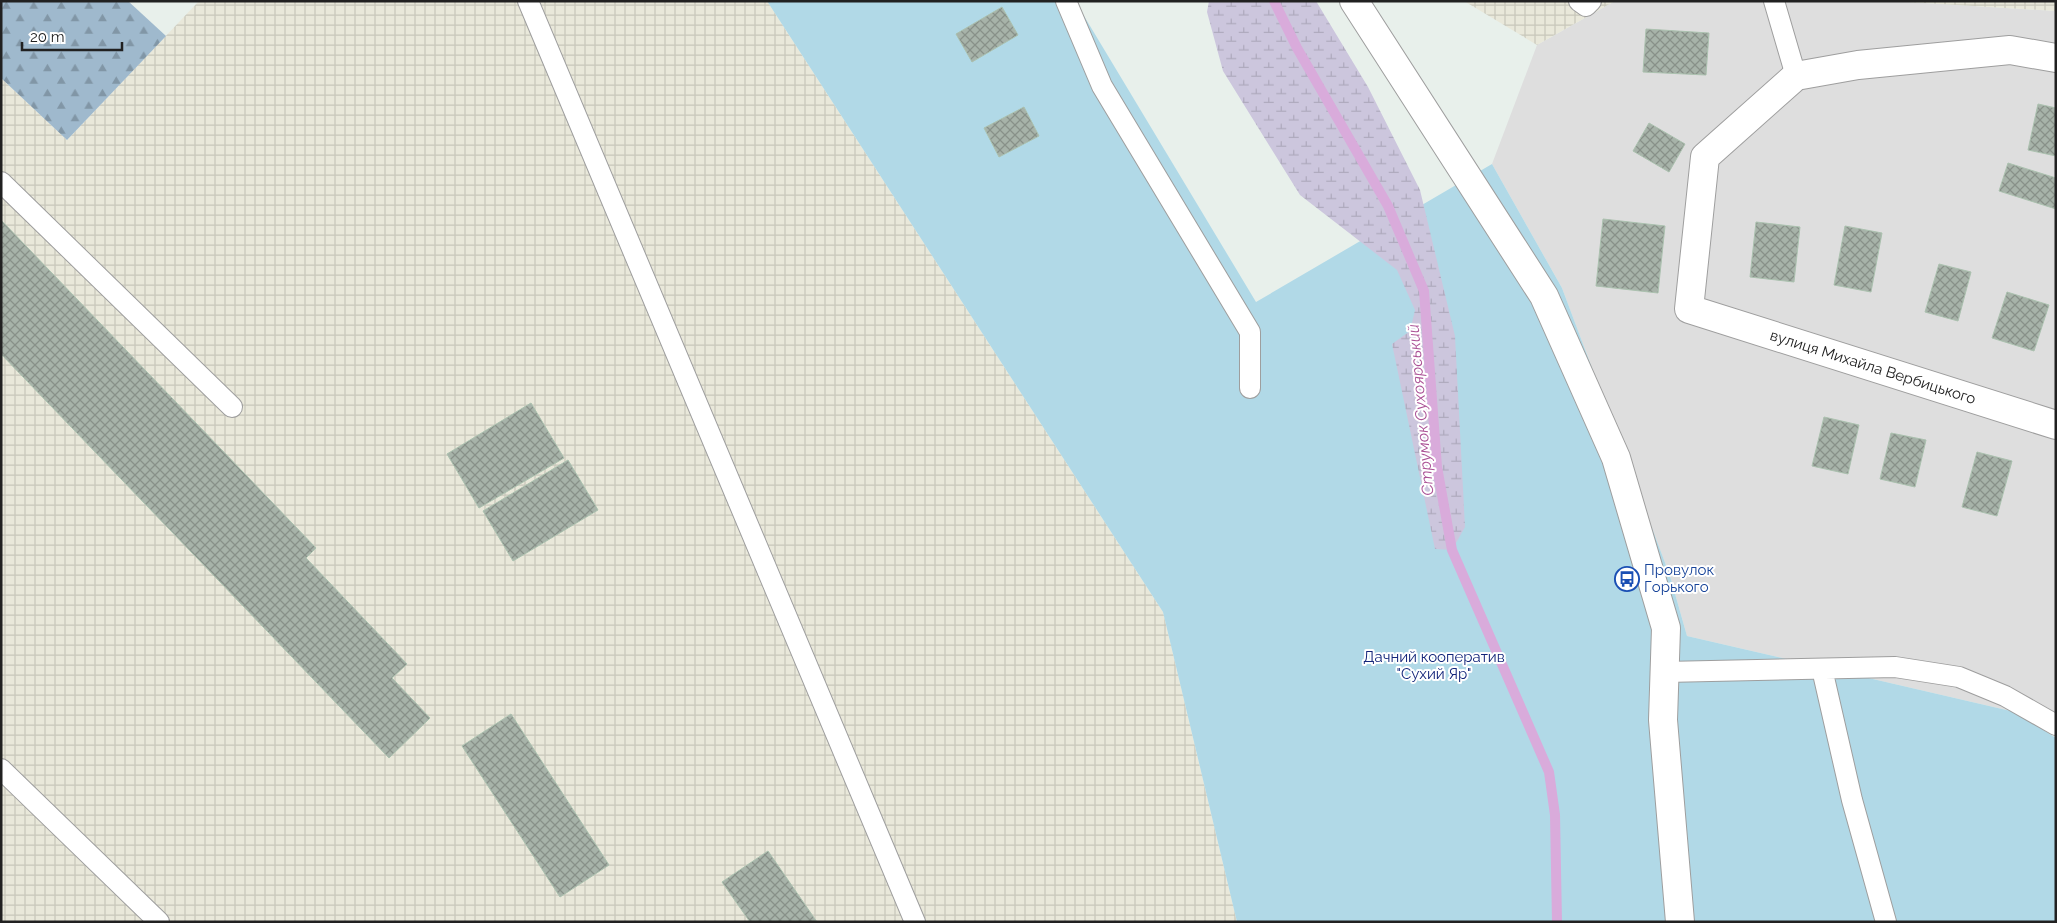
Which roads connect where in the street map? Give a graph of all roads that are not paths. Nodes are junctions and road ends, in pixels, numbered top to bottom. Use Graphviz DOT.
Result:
graph roads {
  1 [pos="528,1"];
  2 [pos="1066,1"];
  3 [pos="1354,1"];
  4 [pos="1579,1"];
  5 [pos="1591,1"];
  6 [pos="1774,1"];
  7 [pos="2056,58"];
  8 [pos="1796,76"];
  9 [pos="1,182"];
  10 [pos="1250,388"];
  11 [pos="232,407"];
  12 [pos="2056,425"];
  13 [pos="1822,669"];
  14 [pos="1665,672"];
  15 [pos="2056,725"];
  16 [pos="1,769"];
  17 [pos="159,922"];
  18 [pos="915,922"];
  19 [pos="1680,922"];
  20 [pos="1886,922"];
  1 -- 18 [label="lane"];
  2 -- 10 [label="lane"];
  3 -- 14 [label="street"];
  4 -- 5 [label="lane"];
  6 -- 8 [label="lane"];
  7 -- 8 [label="street"];
  8 -- 12 [label="street, вулиця Михайла Вербицького"];
  9 -- 11 [label="lane"];
  13 -- 14 [label="lane"];
  13 -- 15 [label="lane"];
  13 -- 20 [label="lane"];
  14 -- 19 [label="street"];
  16 -- 17 [label="lane"];
}
